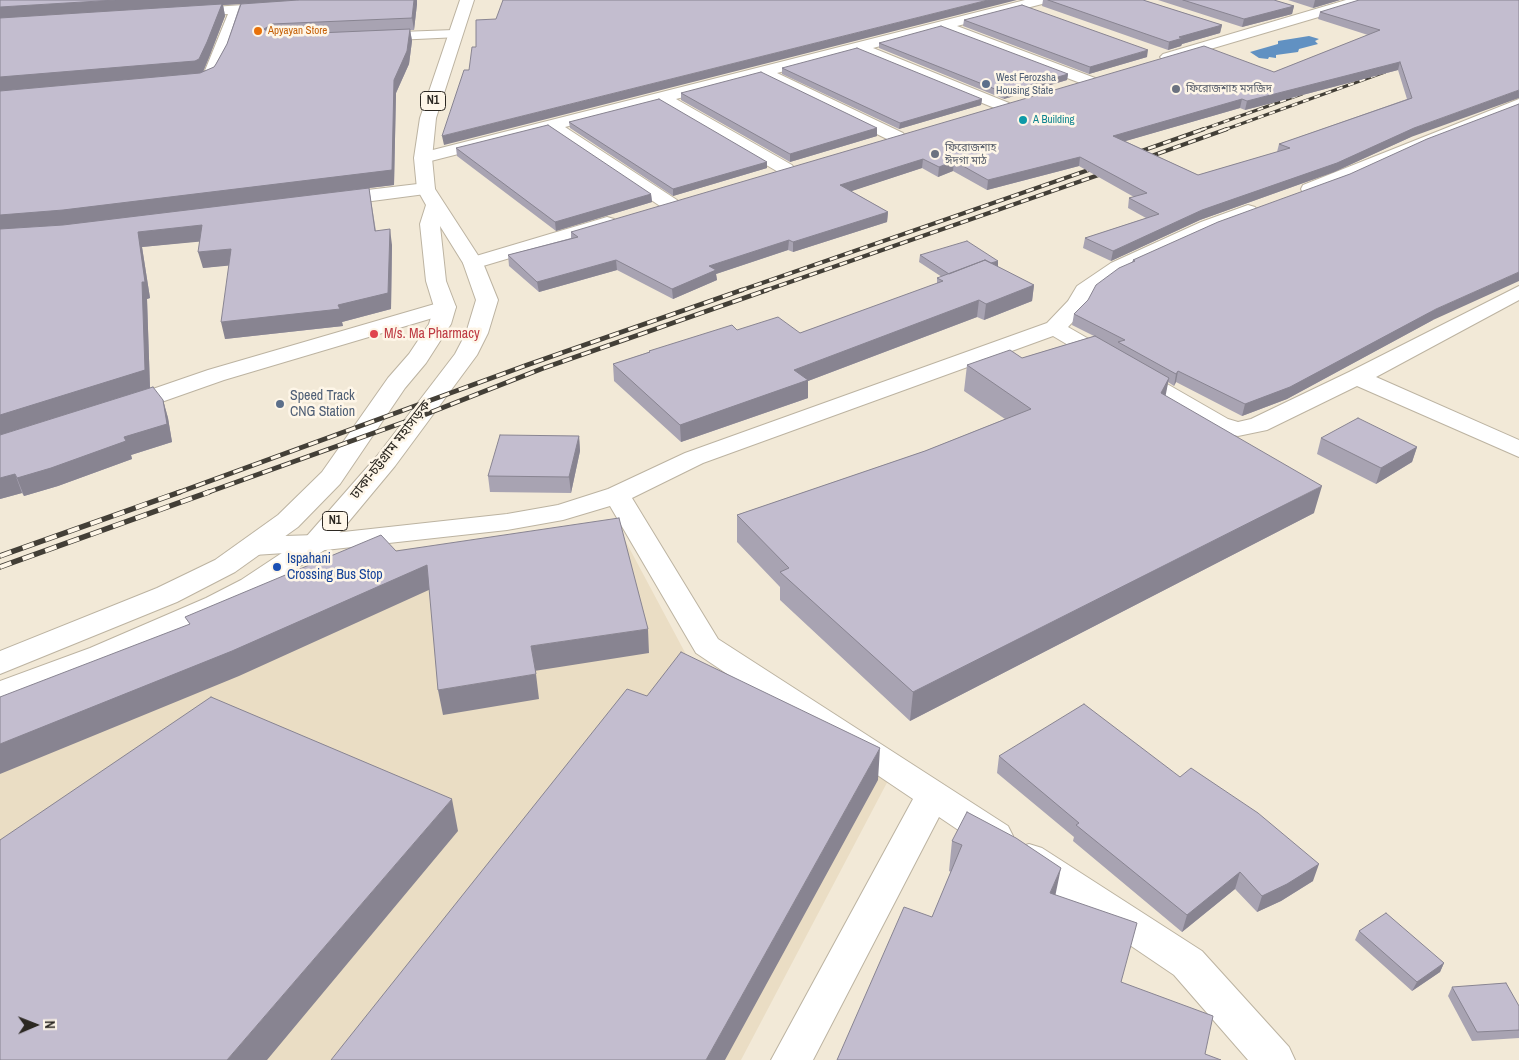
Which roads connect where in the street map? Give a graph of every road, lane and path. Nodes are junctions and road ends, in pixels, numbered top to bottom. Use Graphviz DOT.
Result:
graph roads {
  1 [pos="467,0"];
  2 [pos="1040,0"];
  3 [pos="1361,0"];
  4 [pos="1021,5"];
  5 [pos="289,6"];
  6 [pos="1286,6"];
  7 [pos="236,10"];
  8 [pos="172,13"];
  9 [pos="1313,14"];
  10 [pos="1048,15"];
  11 [pos="941,25"];
  12 [pos="1218,26"];
  13 [pos="454,34"];
  14 [pos="1245,35"];
  15 [pos="358,38"];
  16 [pos="857,47"];
  17 [pos="1158,58"];
  18 [pos="761,71"];
  19 [pos="1106,76"];
  20 [pos="1089,81"];
  21 [pos="170,84"];
  22 [pos="1060,89"];
  23 [pos="662,98"];
  24 [pos="1022,101"];
  25 [pos="1519,104"];
  26 [pos="1003,106"];
  27 [pos="974,115"];
  28 [pos="552,126"];
  29 [pos="916,131"];
  30 [pos="897,137"];
  31 [pos="869,145"];
  32 [pos="423,158"];
  33 [pos="805,164"];
  34 [pos="786,169"];
  35 [pos="768,174"];
  36 [pos="431,196"];
  37 [pos="688,198"];
  38 [pos="312,203"];
  39 [pos="670,204"];
  40 [pos="652,209"];
  41 [pos="623,218"];
  42 [pos="473,263"];
  43 [pos="1519,292"];
  44 [pos="445,307"];
  45 [pos="1055,328"];
  46 [pos="1357,377"];
  47 [pos="106,413"];
  48 [pos="1519,449"];
  49 [pos="617,495"];
  50 [pos="316,543"];
  51 [pos="254,546"];
  52 [pos="0,663"];
  53 [pos="0,693"];
  54 [pos="933,795"];
  55 [pos="792,1060"];
  56 [pos="1274,1060"];
  1 -- 13 [label="main road, ঢাকা-চট্টগ্রাম মহাসড়ক / N1"];
  2 -- 4 [label="main road"];
  3 -- 9 [label="main road"];
  4 -- 10 [label="main road"];
  4 -- 11 [label="main road"];
  5 -- 7 [label="main road"];
  6 -- 9 [label="main road"];
  7 -- 8 [label="main road"];
  7 -- 21 [label="main road"];
  9 -- 14 [label="main road"];
  11 -- 16 [label="main road"];
  11 -- 20 [label="main road"];
  12 -- 14 [label="main road"];
  13 -- 15 [label="main road"];
  13 -- 32 [label="main road, ঢাকা-চট্টগ্রাম মহাসড়ক / N1"];
  14 -- 17 [label="main road"];
  16 -- 18 [label="main road"];
  16 -- 26 [label="main road"];
  18 -- 23 [label="main road"];
  18 -- 30 [label="main road"];
  19 -- 20 [label="main road"];
  20 -- 22 [label="main road"];
  23 -- 28 [label="main road"];
  23 -- 34 [label="main road"];
  24 -- 26 [label="main road"];
  25 -- 45 [label="main road"];
  26 -- 27 [label="main road"];
  28 -- 32 [label="main road"];
  28 -- 39 [label="main road"];
  29 -- 30 [label="main road"];
  30 -- 31 [label="main road"];
  32 -- 36 [label="main road, ঢাকা-চট্টগ্রাম মহাসড়ক / N1"];
  33 -- 34 [label="main road"];
  34 -- 35 [label="main road"];
  36 -- 38 [label="main road"];
  36 -- 42 [label="main road, ঢাকা-চট্টগ্রাম মহাসড়ক / N1"];
  36 -- 44 [label="main road, ঢাকা-চট্টগ্রাম মহাসড়ক / N1"];
  37 -- 39 [label="main road"];
  39 -- 40 [label="main road"];
  41 -- 42 [label="main road"];
  42 -- 50 [label="main road, ঢাকা-চট্টগ্রাম মহাসড়ক / N1"];
  43 -- 46 [label="main road"];
  44 -- 47 [label="main road"];
  44 -- 51 [label="main road, N1"];
  45 -- 46 [label="main road"];
  45 -- 49 [label="main road"];
  46 -- 48 [label="main road"];
  49 -- 50 [label="main road"];
  49 -- 54 [label="main road"];
  50 -- 51 [label="main road"];
  50 -- 53 [label="main road, ঢাকা-চট্টগ্রাম মহাসড়ক / N1"];
  51 -- 52 [label="main road, N1"];
  54 -- 55 [label="main road"];
  54 -- 56 [label="main road"];
}
